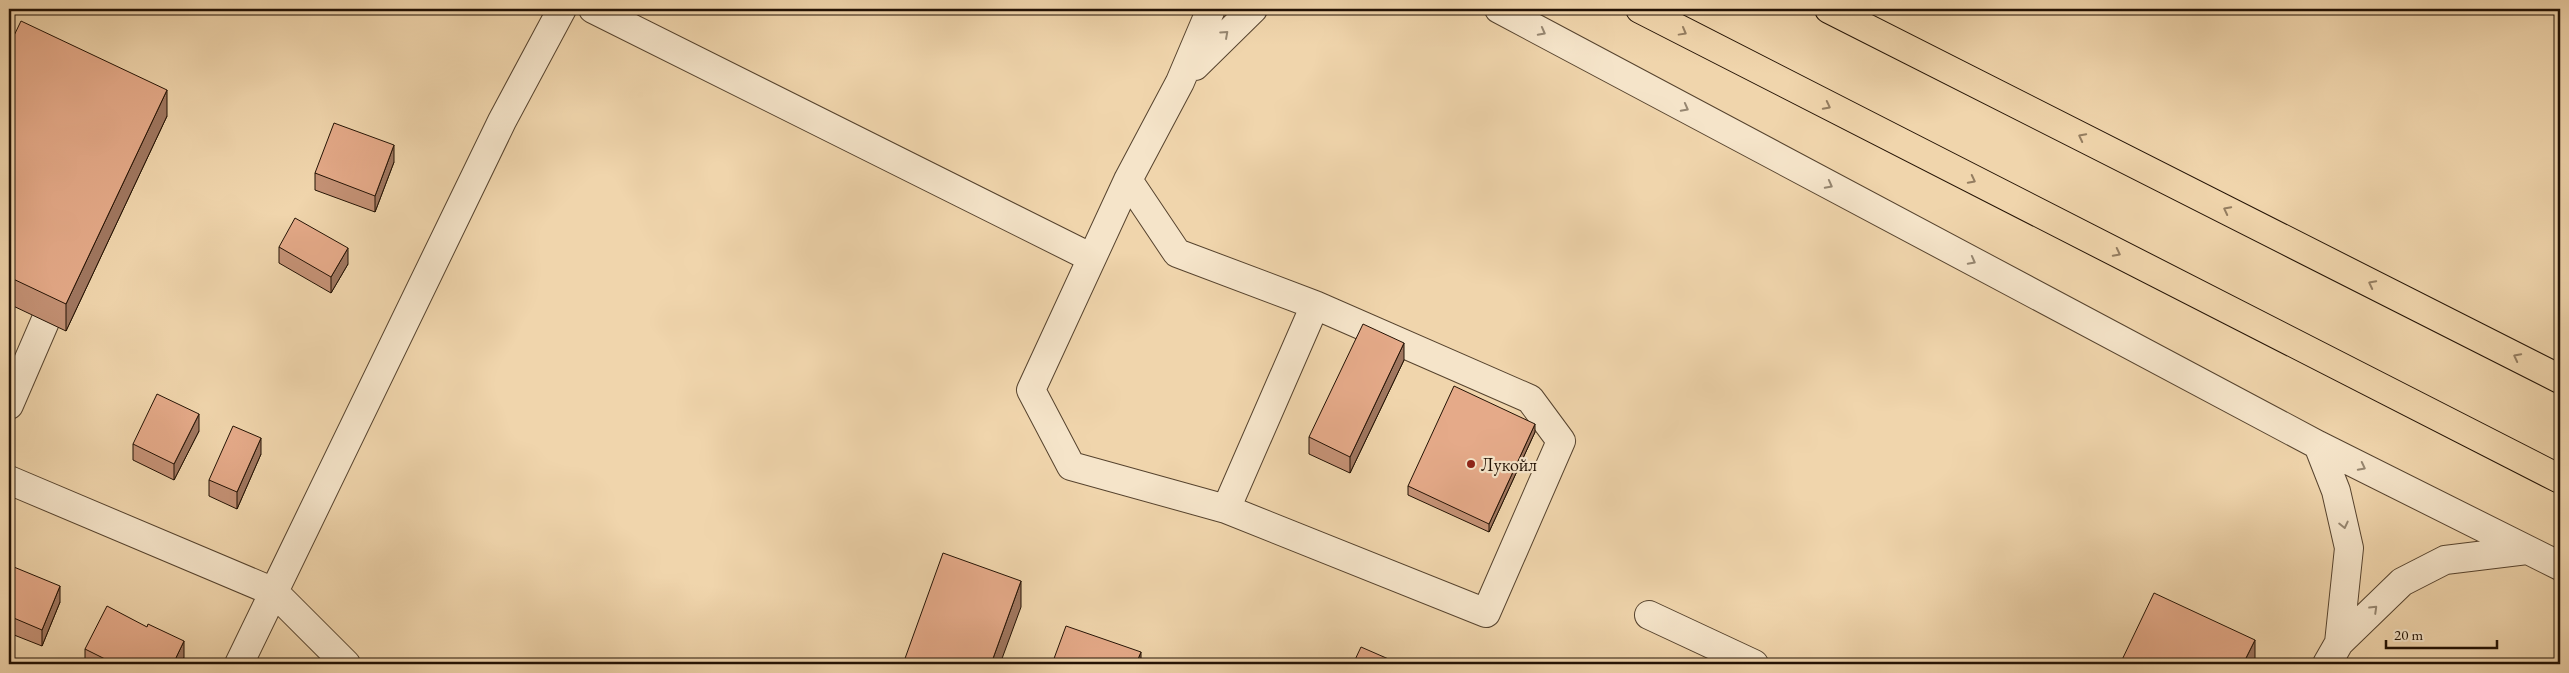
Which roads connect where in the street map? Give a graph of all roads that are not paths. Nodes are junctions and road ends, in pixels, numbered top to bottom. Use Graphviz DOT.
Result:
graph roads {
  1 [pos="562,9"];
  2 [pos="593,9"];
  3 [pos="1211,9"];
  4 [pos="1253,9"];
  5 [pos="1499,9"];
  6 [pos="1640,9"];
  7 [pos="1829,9"];
  8 [pos="1860,9"];
  9 [pos="1922,56"];
  10 [pos="1180,82"];
  11 [pos="1128,180"];
  12 [pos="1092,258"];
  13 [pos="68,268"];
  14 [pos="1315,304"];
  15 [pos="2560,379"];
  16 [pos="9,405"];
  17 [pos="2318,445"];
  18 [pos="2560,479"];
  19 [pos="9,480"];
  20 [pos="1226,509"];
  21 [pos="2527,550"];
  22 [pos="2560,566"];
  23 [pos="274,592"];
  24 [pos="1650,615"];
  25 [pos="2333,654"];
  26 [pos="239,664"];
  27 [pos="346,664"];
  28 [pos="1754,664"];
  1 -- 23 [label="street"];
  2 -- 12 [label="street"];
  3 -- 10 [label="street"];
  10 -- 4 [label="street, one-way"];
  5 -- 17 [label="street, one-way"];
  6 -- 18 [label="highway, one-way"];
  7 -- 9 [label="highway"];
  8 -- 9 [label="street"];
  15 -- 9 [label="highway, one-way"];
  10 -- 11 [label="street"];
  11 -- 12 [label="street"];
  11 -- 14 [label="street"];
  12 -- 20 [label="street"];
  13 -- 16 [label="street"];
  14 -- 20 [label="street"];
  14 -- 20 [label="street"];
  17 -- 21 [label="street, one-way"];
  17 -- 25 [label="street, one-way"];
  19 -- 23 [label="street"];
  21 -- 22 [label="street"];
  25 -- 21 [label="street, one-way"];
  23 -- 26 [label="street"];
  23 -- 27 [label="street"];
  24 -- 28 [label="street"];
}
